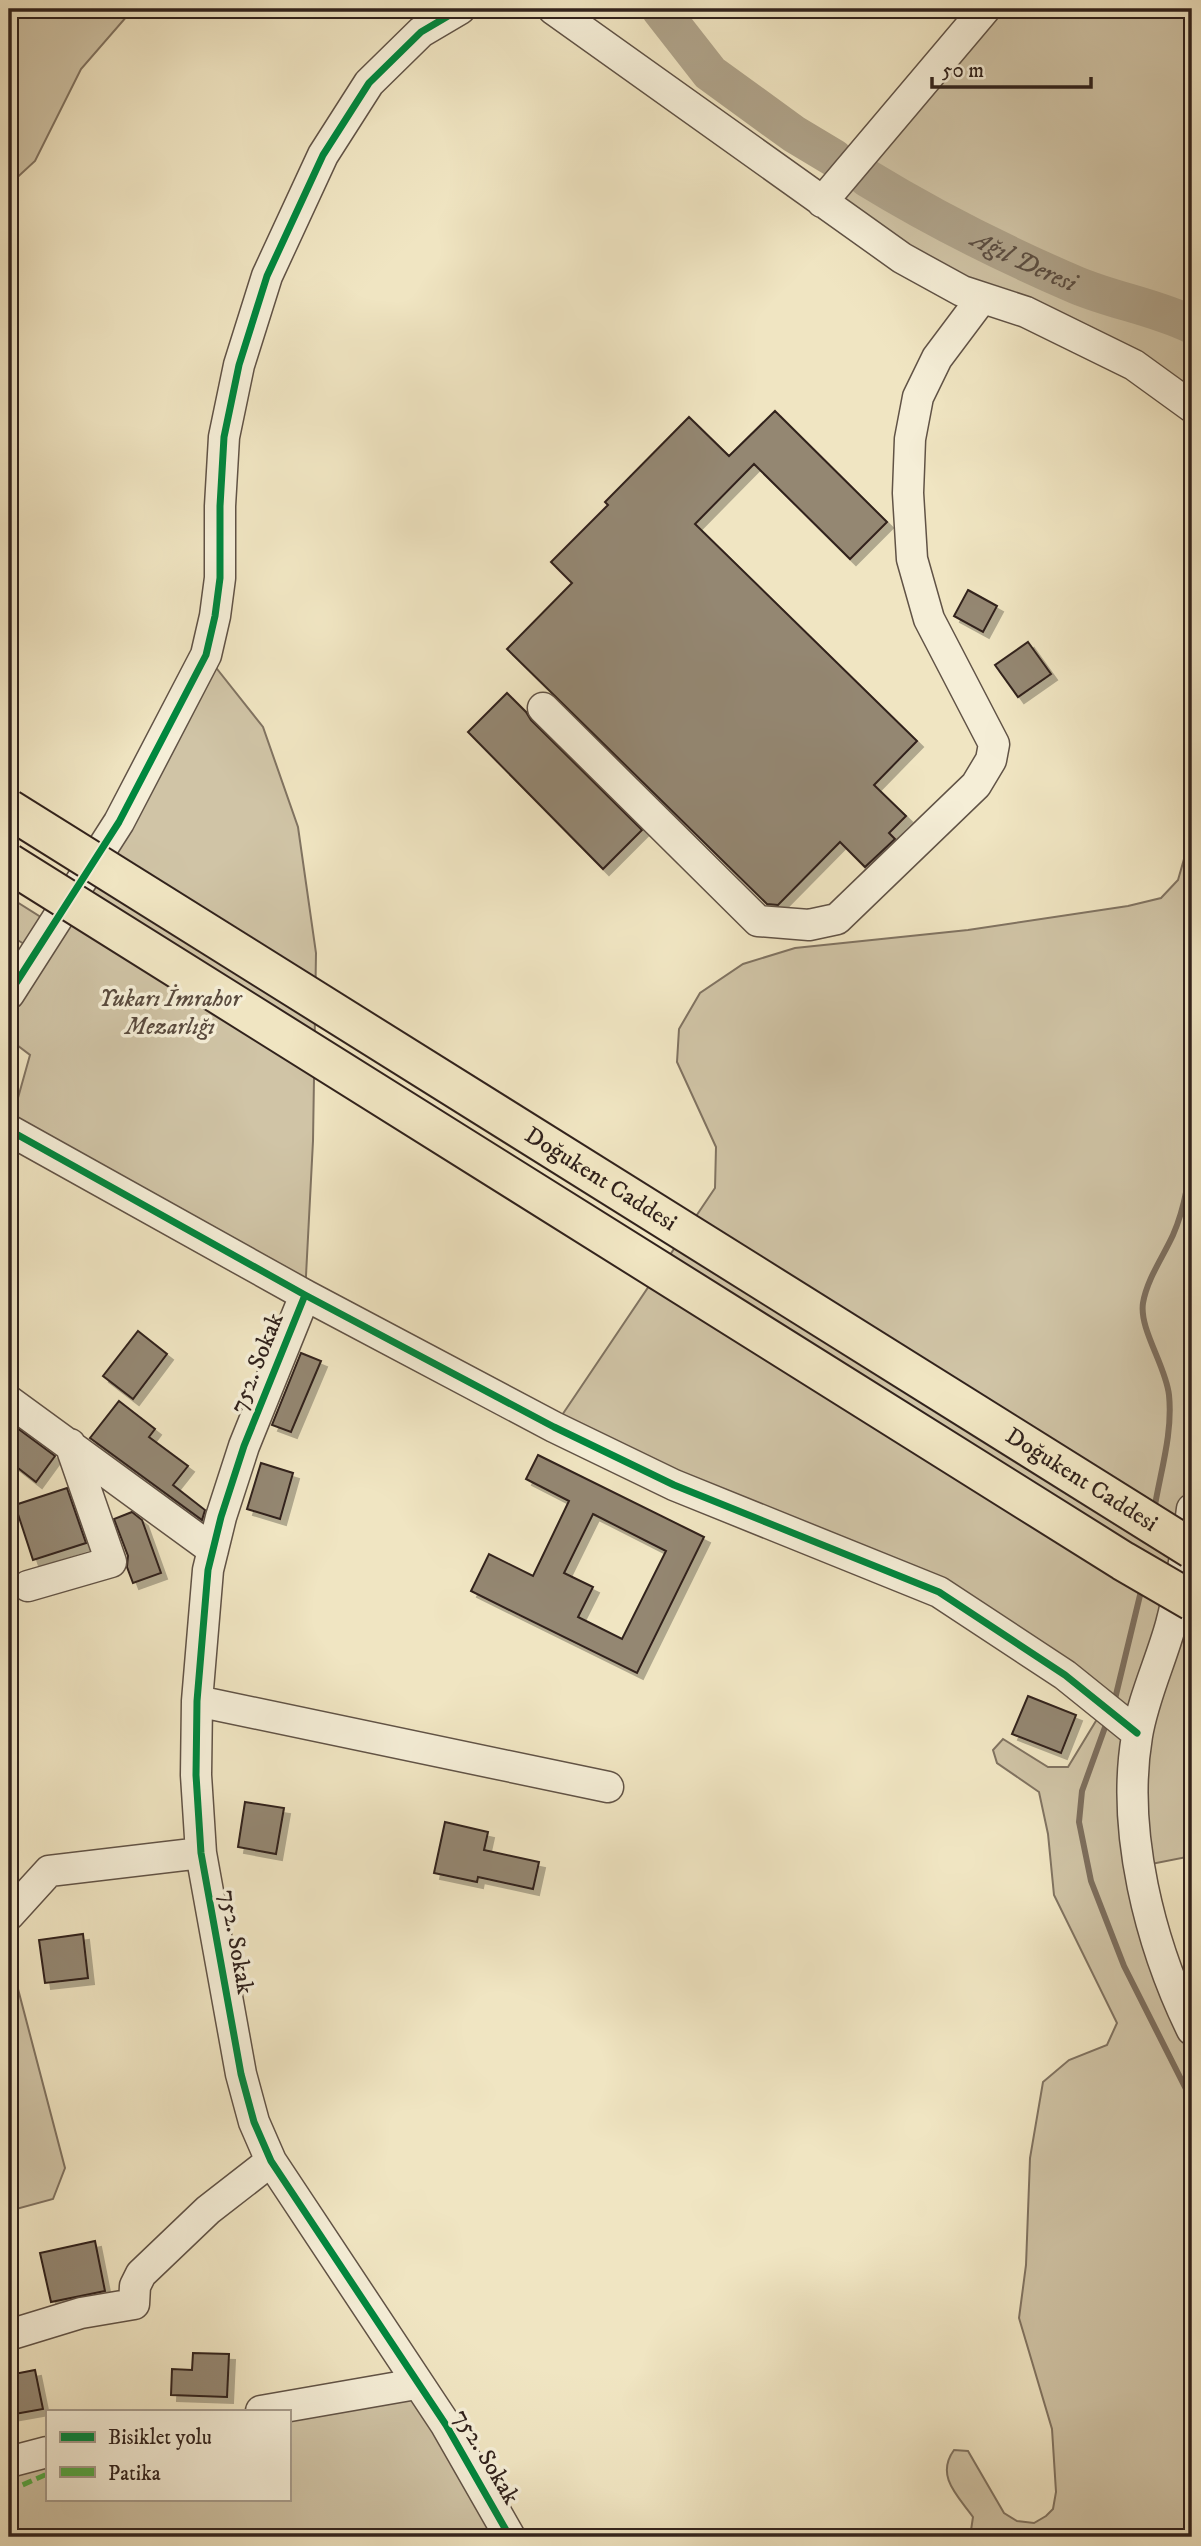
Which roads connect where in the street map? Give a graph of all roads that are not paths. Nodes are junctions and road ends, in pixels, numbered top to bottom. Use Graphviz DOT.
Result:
graph roads {
  1 [pos="460,9"];
  2 [pos="553,9"];
  3 [pos="985,9"];
  4 [pos="822,202"];
  5 [pos="982,298"];
  6 [pos="1192,407"];
  7 [pos="543,708"];
  8 [pos="9,809"];
  9 [pos="9,863"];
  10 [pos="9,994"];
  11 [pos="9,1130"];
  12 [pos="305,1295"];
  13 [pos="9,1401"];
  14 [pos="70,1444"];
  15 [pos="1192,1509"];
  16 [pos="1192,1549"];
  17 [pos="213,1550"];
  18 [pos="28,1586"];
  19 [pos="1192,1601"];
  20 [pos="197,1701"];
  21 [pos="1137,1733"];
  22 [pos="608,1787"];
  23 [pos="201,1853"];
  24 [pos="9,1915"];
  25 [pos="1192,2030"];
  26 [pos="271,2161"];
  27 [pos="9,2335"];
  28 [pos="416,2384"];
  29 [pos="267,2410"];
  30 [pos="46,2452"];
  31 [pos="9,2462"];
  32 [pos="510,2537"];
  1 -- 10 [label="street"];
  2 -- 4 [label="street"];
  3 -- 4 [label="street"];
  4 -- 5 [label="street"];
  5 -- 6 [label="street"];
  5 -- 7 [label="street"];
  8 -- 16 [label="main road, Doğukent Caddesi, bridge"];
  9 -- 19 [label="main road, Doğukent Caddesi, bridge"];
  11 -- 12 [label="street"];
  12 -- 17 [label="street, 752. Sokak"];
  12 -- 21 [label="street"];
  13 -- 14 [label="street"];
  14 -- 17 [label="street"];
  14 -- 18 [label="street"];
  15 -- 21 [label="street"];
  17 -- 20 [label="street, 752. Sokak"];
  20 -- 22 [label="street"];
  20 -- 23 [label="street, 752. Sokak"];
  21 -- 25 [label="street"];
  23 -- 24 [label="street"];
  23 -- 26 [label="street, 752. Sokak"];
  26 -- 27 [label="street"];
  26 -- 28 [label="street, 752. Sokak"];
  28 -- 29 [label="street"];
  28 -- 32 [label="street, 752. Sokak"];
  30 -- 31 [label="street"];
}
